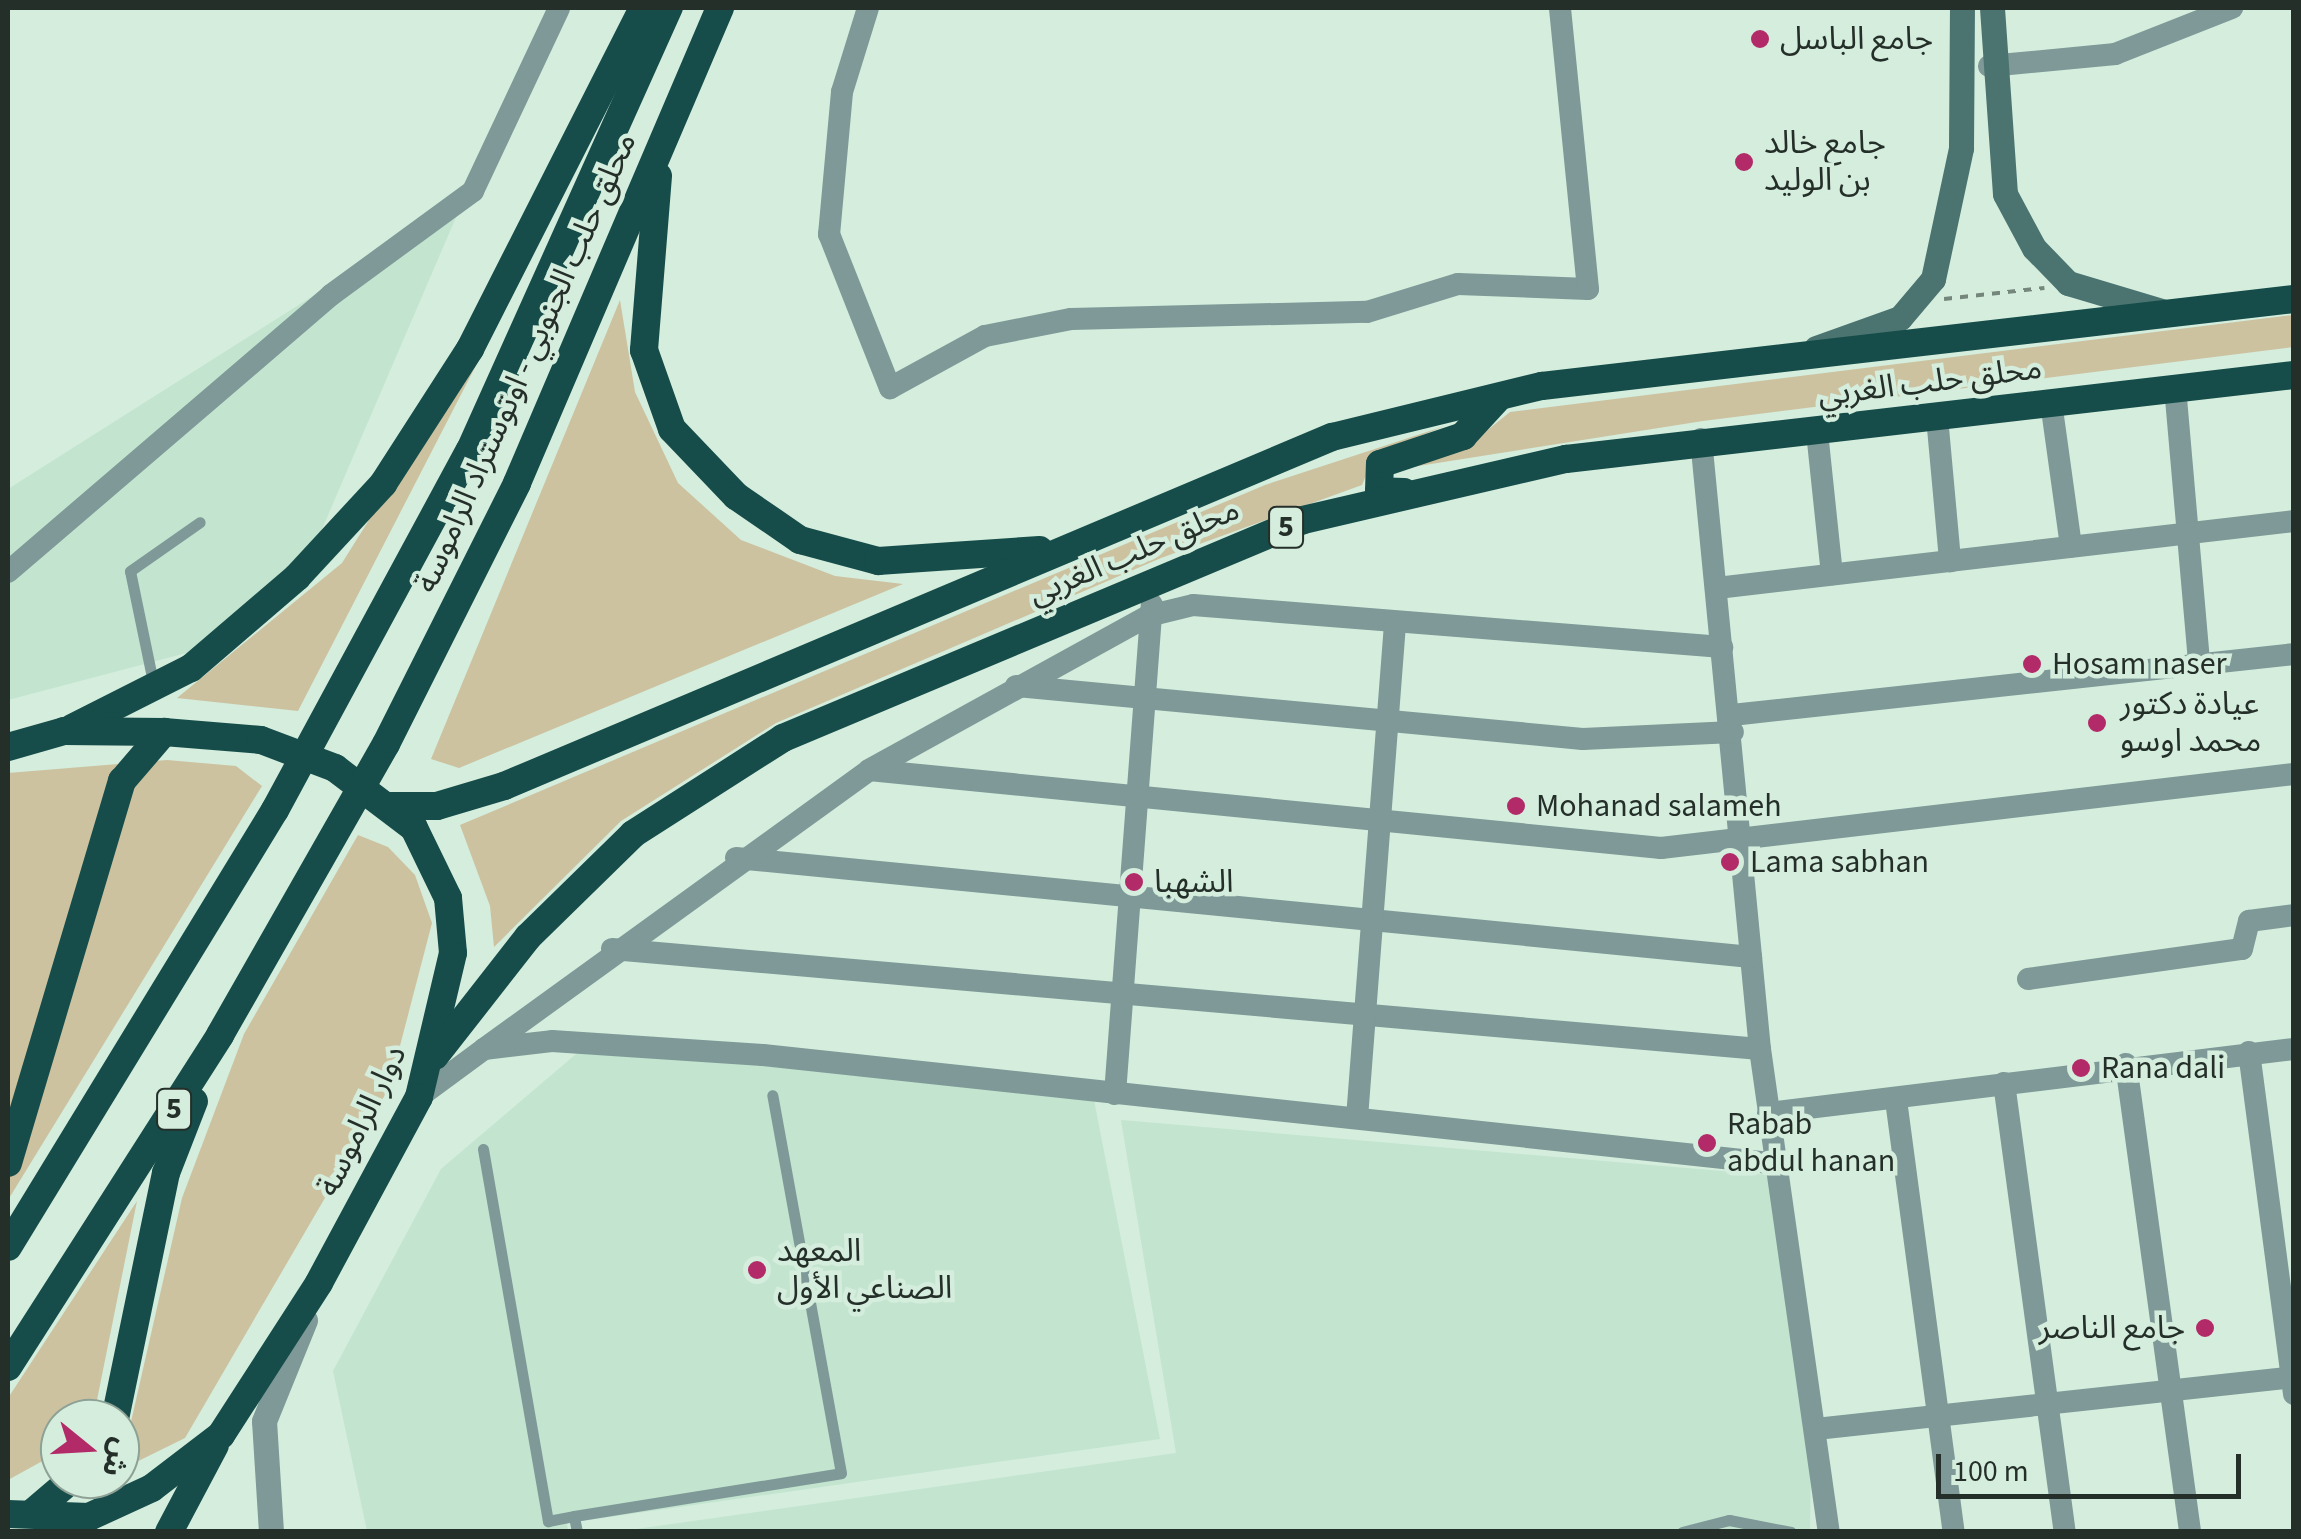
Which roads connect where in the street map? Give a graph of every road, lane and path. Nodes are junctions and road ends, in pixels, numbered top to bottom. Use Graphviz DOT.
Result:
graph roads {
  1 [pos="559,8"];
  2 [pos="643,8"];
  3 [pos="668,8"];
  4 [pos="720,8"];
  5 [pos="868,8"];
  6 [pos="1560,8"];
  7 [pos="1962,8"];
  8 [pos="1992,8"];
  9 [pos="2232,8"];
  10 [pos="1990,66"];
  11 [pos="660,151"];
  12 [pos="2074,285"];
  13 [pos="2294,299"];
  14 [pos="1914,302"];
  15 [pos="2170,314"];
  16 [pos="1794,356"];
  17 [pos="2288,374"];
  18 [pos="2175,387"];
  19 [pos="1498,397"];
  20 [pos="2051,402"];
  21 [pos="1938,417"];
  22 [pos="1817,432"];
  23 [pos="1701,439"];
  24 [pos="1406,492"];
  25 [pos="2294,520"];
  26 [pos="200,522"];
  27 [pos="2188,533"];
  28 [pos="2070,546"];
  29 [pos="1061,548"];
  30 [pos="1950,560"];
  31 [pos="8,572"];
  32 [pos="1832,574"];
  33 [pos="1159,578"];
  34 [pos="1718,588"];
  35 [pos="1148,616"];
  36 [pos="1395,626"];
  37 [pos="1722,647"];
  38 [pos="2294,654"];
  39 [pos="2199,664"];
  40 [pos="154,686"];
  41 [pos="1016,686"];
  42 [pos="1143,699"];
  43 [pos="1386,722"];
  44 [pos="1732,723"];
  45 [pos="64,731"];
  46 [pos="164,732"];
  47 [pos="8,746"];
  48 [pos="869,770"];
  49 [pos="2294,774"];
  50 [pos="1137,799"];
  51 [pos="390,806"];
  52 [pos="1377,822"];
  53 [pos="1744,843"];
  54 [pos="736,858"];
  55 [pos="1127,892"];
  56 [pos="2294,914"];
  57 [pos="1372,918"];
  58 [pos="612,949"];
  59 [pos="1752,956"];
  60 [pos="2028,979"];
  61 [pos="1120,994"];
  62 [pos="1364,1016"];
  63 [pos="220,1035"];
  64 [pos="484,1049"];
  65 [pos="2294,1049"];
  66 [pos="1760,1050"];
  67 [pos="2249,1052"];
  68 [pos="435,1056"];
  69 [pos="2126,1064"];
  70 [pos="2004,1083"];
  71 [pos="772,1094"];
  72 [pos="1115,1094"];
  73 [pos="418,1098"];
  74 [pos="1896,1100"];
  75 [pos="1768,1113"];
  76 [pos="1357,1118"];
  77 [pos="484,1149"];
  78 [pos="8,1162"];
  79 [pos="1778,1164"];
  80 [pos="8,1246"];
  81 [pos="320,1282"];
  82 [pos="8,1368"];
  83 [pos="2293,1383"];
  84 [pos="2172,1390"];
  85 [pos="118,1399"];
  86 [pos="2052,1403"];
  87 [pos="1942,1416"];
  88 [pos="1816,1429"];
  89 [pos="220,1435"];
  90 [pos="42,1499"];
  91 [pos="19,1514"];
  92 [pos="574,1516"];
  93 [pos="81,1524"];
  94 [pos="169,1532"];
  95 [pos="271,1532"];
  96 [pos="577,1532"];
  97 [pos="1682,1532"];
  98 [pos="1792,1532"];
  99 [pos="1829,1532"];
  100 [pos="1954,1532"];
  101 [pos="2065,1532"];
  102 [pos="2190,1532"];
  1 -- 31 [label="street"];
  2 -- 40 [label="highway"];
  3 -- 80 [label="highway, محلق حلب الجنوبي - اوتوستراد الراموسة / 5"];
  4 -- 11 [label="highway, محلق حلب الجنوبي - اوتوستراد الراموسة / 5"];
  5 -- 6 [label="street"];
  7 -- 14 [label="main road"];
  8 -- 10 [label="main road"];
  9 -- 10 [label="street"];
  10 -- 12 [label="main road"];
  11 -- 29 [label="highway"];
  11 -- 63 [label="highway, محلق حلب الجنوبي - اوتوستراد الراموسة / 5"];
  12 -- 14 [label="path"];
  12 -- 15 [label="main road"];
  13 -- 15 [label="highway, محلق حلب الغربي / 5"];
  14 -- 16 [label="main road"];
  15 -- 16 [label="highway, محلق حلب الغربي / 5"];
  16 -- 19 [label="highway, محلق حلب الغربي / 5"];
  17 -- 18 [label="highway, محلق حلب الغربي / 5"];
  18 -- 20 [label="highway, محلق حلب الغربي / 5"];
  18 -- 27 [label="street"];
  19 -- 24 [label="highway"];
  19 -- 29 [label="highway, محلق حلب الغربي / 5"];
  20 -- 21 [label="highway, محلق حلب الغربي / 5"];
  20 -- 28 [label="street"];
  21 -- 22 [label="highway, محلق حلب الغربي / 5"];
  21 -- 30 [label="street"];
  22 -- 23 [label="highway, محلق حلب الغربي / 5"];
  22 -- 32 [label="street"];
  23 -- 24 [label="highway, محلق حلب الغربي / 5"];
  23 -- 34 [label="street"];
  24 -- 33 [label="highway, محلق حلب الغربي / 5"];
  25 -- 27 [label="street"];
  26 -- 40 [label="lane"];
  27 -- 28 [label="street"];
  27 -- 39 [label="street"];
  28 -- 30 [label="street"];
  29 -- 51 [label="highway, محلق حلب الغربي / 5"];
  30 -- 32 [label="street"];
  32 -- 34 [label="street"];
  33 -- 35 [label="street"];
  33 -- 68 [label="highway, محلق حلب الغربي / 5"];
  34 -- 37 [label="street"];
  35 -- 36 [label="street"];
  35 -- 41 [label="street"];
  35 -- 42 [label="street"];
  36 -- 37 [label="street"];
  36 -- 43 [label="street"];
  37 -- 44 [label="street"];
  38 -- 39 [label="street"];
  39 -- 44 [label="street"];
  40 -- 45 [label="highway"];
  41 -- 42 [label="street"];
  41 -- 48 [label="street"];
  42 -- 43 [label="street"];
  42 -- 50 [label="street"];
  43 -- 44 [label="street"];
  43 -- 52 [label="street"];
  44 -- 53 [label="street"];
  45 -- 46 [label="highway, دوار الراموسة"];
  45 -- 47 [label="highway, دوار الراموسة"];
  46 -- 51 [label="highway, دوار الراموسة"];
  46 -- 78 [label="highway"];
  48 -- 50 [label="street"];
  48 -- 54 [label="street"];
  49 -- 53 [label="street"];
  50 -- 52 [label="street"];
  50 -- 55 [label="street"];
  51 -- 68 [label="highway, دوار الراموسة"];
  52 -- 53 [label="street"];
  52 -- 57 [label="street"];
  53 -- 59 [label="street"];
  54 -- 55 [label="street"];
  54 -- 58 [label="street"];
  55 -- 57 [label="street"];
  55 -- 61 [label="street"];
  56 -- 60 [label="street"];
  57 -- 59 [label="street"];
  57 -- 62 [label="street"];
  58 -- 61 [label="street"];
  58 -- 64 [label="street"];
  59 -- 66 [label="street"];
  61 -- 62 [label="street"];
  61 -- 72 [label="street"];
  62 -- 66 [label="street"];
  62 -- 76 [label="street"];
  63 -- 82 [label="highway, 5"];
  63 -- 85 [label="highway"];
  64 -- 72 [label="street"];
  64 -- 73 [label="street"];
  65 -- 67 [label="street"];
  66 -- 75 [label="street"];
  67 -- 69 [label="street"];
  67 -- 83 [label="street"];
  68 -- 73 [label="highway, دوار الراموسة"];
  69 -- 70 [label="street"];
  69 -- 84 [label="street"];
  70 -- 74 [label="street"];
  70 -- 86 [label="street"];
  71 -- 92 [label="lane"];
  72 -- 76 [label="street"];
  73 -- 81 [label="highway, دوار الراموسة"];
  74 -- 75 [label="street"];
  74 -- 87 [label="street"];
  75 -- 79 [label="street"];
  76 -- 79 [label="street"];
  77 -- 92 [label="lane"];
  79 -- 88 [label="street"];
  81 -- 89 [label="highway, دوار الراموسة"];
  81 -- 95 [label="street"];
  83 -- 84 [label="street"];
  84 -- 86 [label="street"];
  84 -- 102 [label="street"];
  86 -- 87 [label="street"];
  86 -- 101 [label="street"];
  87 -- 88 [label="street"];
  87 -- 100 [label="street"];
  88 -- 99 [label="street"];
  89 -- 93 [label="highway, دوار الراموسة"];
  89 -- 94 [label="highway"];
  90 -- 91 [label="highway"];
  91 -- 93 [label="highway, دوار الراموسة"];
  92 -- 96 [label="lane"];
  97 -- 98 [label="lane"];
}
